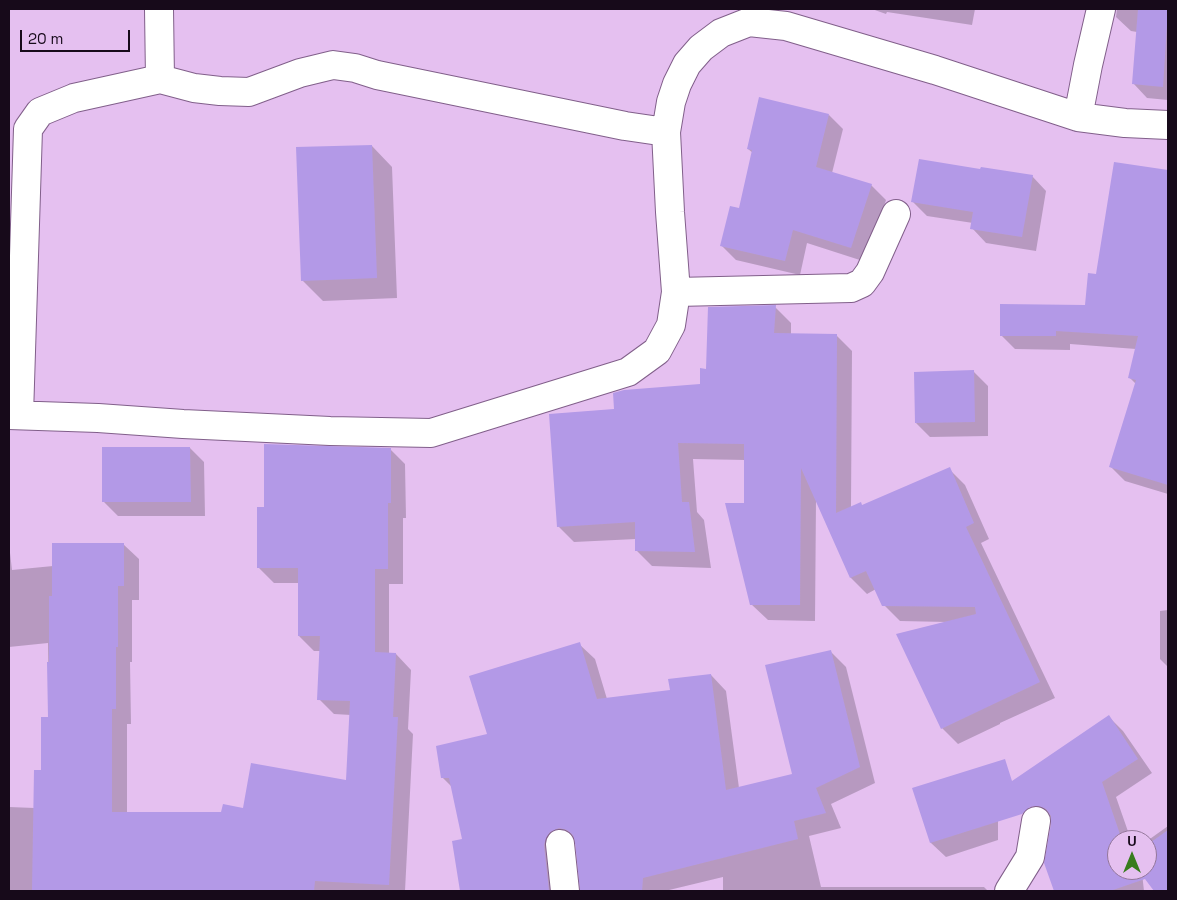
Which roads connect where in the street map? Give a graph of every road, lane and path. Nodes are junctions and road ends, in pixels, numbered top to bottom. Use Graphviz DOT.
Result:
graph roads {
  1 [pos="160,9"];
  2 [pos="1102,9"];
  3 [pos="160,79"];
  4 [pos="1078,117"];
  5 [pos="1168,125"];
  6 [pos="666,132"];
  7 [pos="896,214"];
  8 [pos="676,292"];
  9 [pos="14,415"];
  10 [pos="1036,821"];
  11 [pos="560,844"];
  12 [pos="565,891"];
  13 [pos="1009,891"];
  1 -- 3 [label="street"];
  2 -- 4 [label="street"];
  3 -- 6 [label="street"];
  3 -- 9 [label="street"];
  4 -- 5 [label="street"];
  4 -- 6 [label="street"];
  6 -- 8 [label="street"];
  7 -- 8 [label="street"];
  8 -- 9 [label="street"];
  10 -- 13 [label="street"];
  11 -- 12 [label="street"];
}
